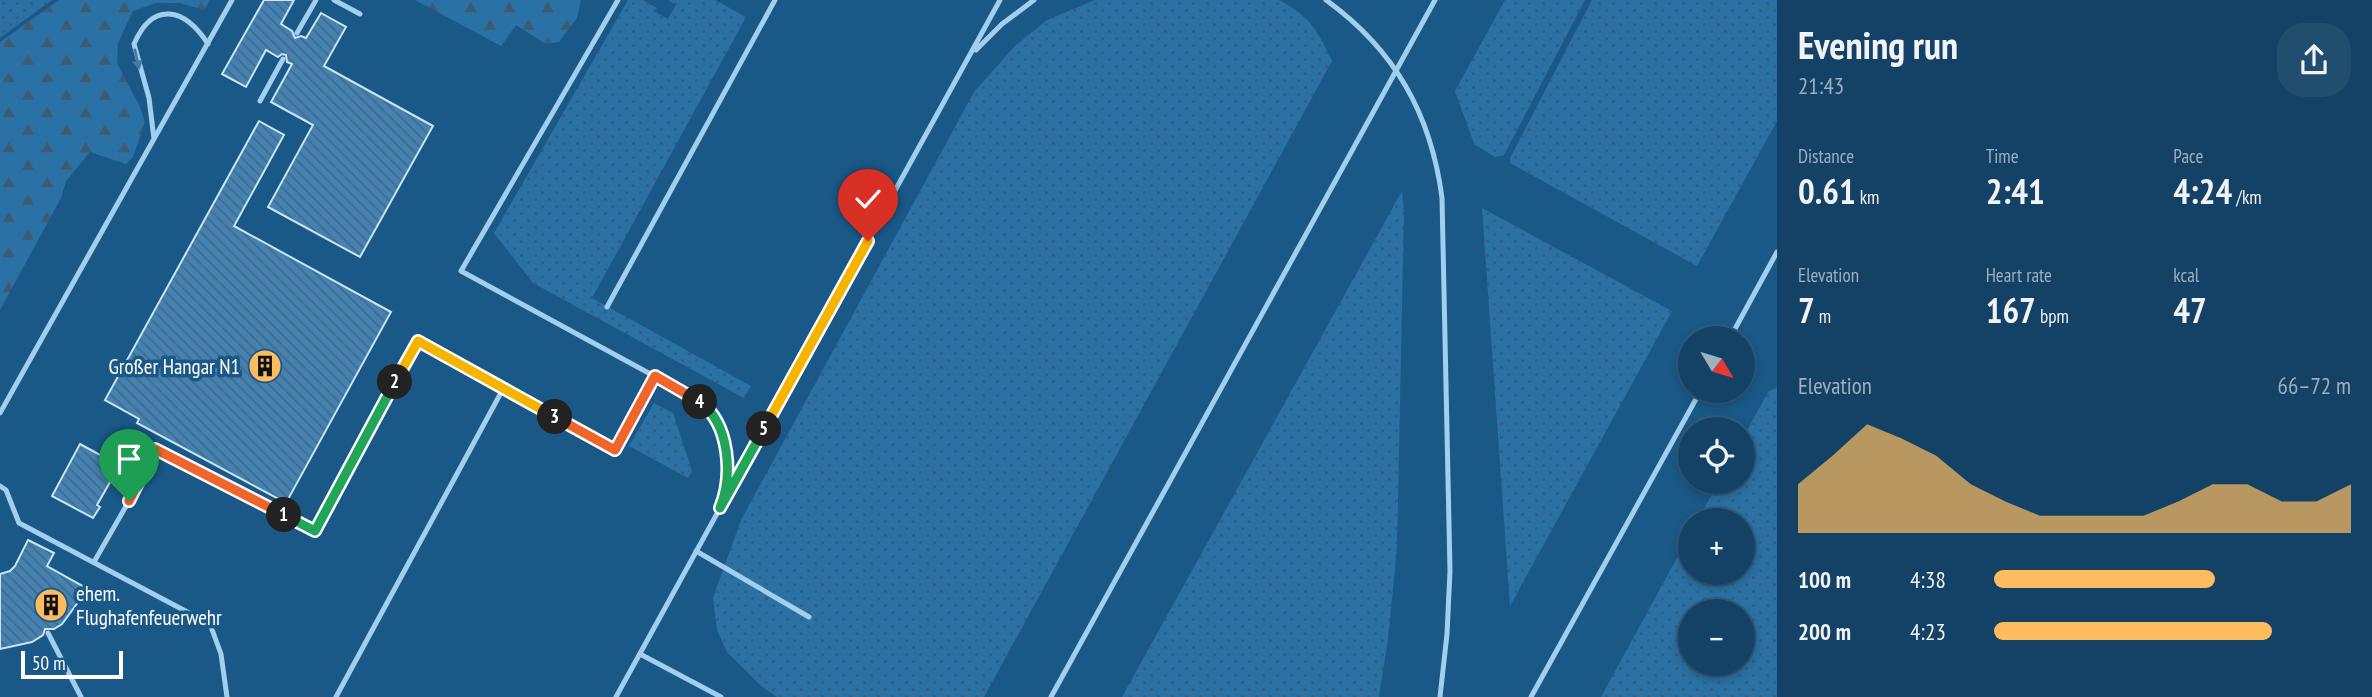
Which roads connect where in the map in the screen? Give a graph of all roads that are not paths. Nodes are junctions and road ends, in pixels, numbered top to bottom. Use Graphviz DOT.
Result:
graph roads {
  1 [pos="232,0"];
  2 [pos="316,0"];
  3 [pos="334,0"];
  4 [pos="618,0"];
  5 [pos="775,0"];
  6 [pos="1000,0"];
  7 [pos="1034,0"];
  8 [pos="1326,0"];
  9 [pos="1435,0"];
  10 [pos="360,14"];
  11 [pos="297,33"];
  12 [pos="208,44"];
  13 [pos="283,59"];
  14 [pos="964,66"];
  15 [pos="1397,70"];
  16 [pos="260,101"];
  17 [pos="155,140"];
  18 [pos="1777,252"];
  19 [pos="607,307"];
  20 [pos="1737,326"];
  21 [pos="655,376"];
  22 [pos="503,389"];
  23 [pos="1694,403"];
  24 [pos="0,413"];
  25 [pos="0,486"];
  26 [pos="720,508"];
  27 [pos="696,551"];
  28 [pos="94,562"];
  29 [pos="809,617"];
  30 [pos="48,632"];
  31 [pos="640,654"];
  32 [pos="81,697"];
  33 [pos="227,697"];
  34 [pos="336,697"];
  35 [pos="616,697"];
  36 [pos="721,697"];
  37 [pos="1051,697"];
  38 [pos="1440,697"];
  39 [pos="1531,697"];
  1 -- 12 [label="lane"];
  2 -- 11 [label="lane"];
  3 -- 10 [label="lane"];
  4 -- 21 [label="lane"];
  5 -- 19 [label="lane"];
  6 -- 14 [label="lane"];
  7 -- 14 [label="lane"];
  8 -- 15 [label="lane"];
  9 -- 15 [label="lane"];
  12 -- 17 [label="lane"];
  12 -- 17 [label="lane, one-way"];
  13 -- 16 [label="lane"];
  14 -- 26 [label="lane"];
  15 -- 37 [label="lane"];
  15 -- 38 [label="lane"];
  17 -- 24 [label="lane"];
  18 -- 20 [label="lane"];
  21 -- 22 [label="lane"];
  21 -- 26 [label="lane"];
  22 -- 28 [label="lane"];
  22 -- 34 [label="lane"];
  23 -- 39 [label="lane"];
  25 -- 28 [label="lane"];
  26 -- 27 [label="lane"];
  27 -- 29 [label="lane"];
  27 -- 31 [label="lane"];
  28 -- 33 [label="lane"];
  30 -- 32 [label="lane"];
  31 -- 35 [label="lane"];
  31 -- 36 [label="lane"];
}
